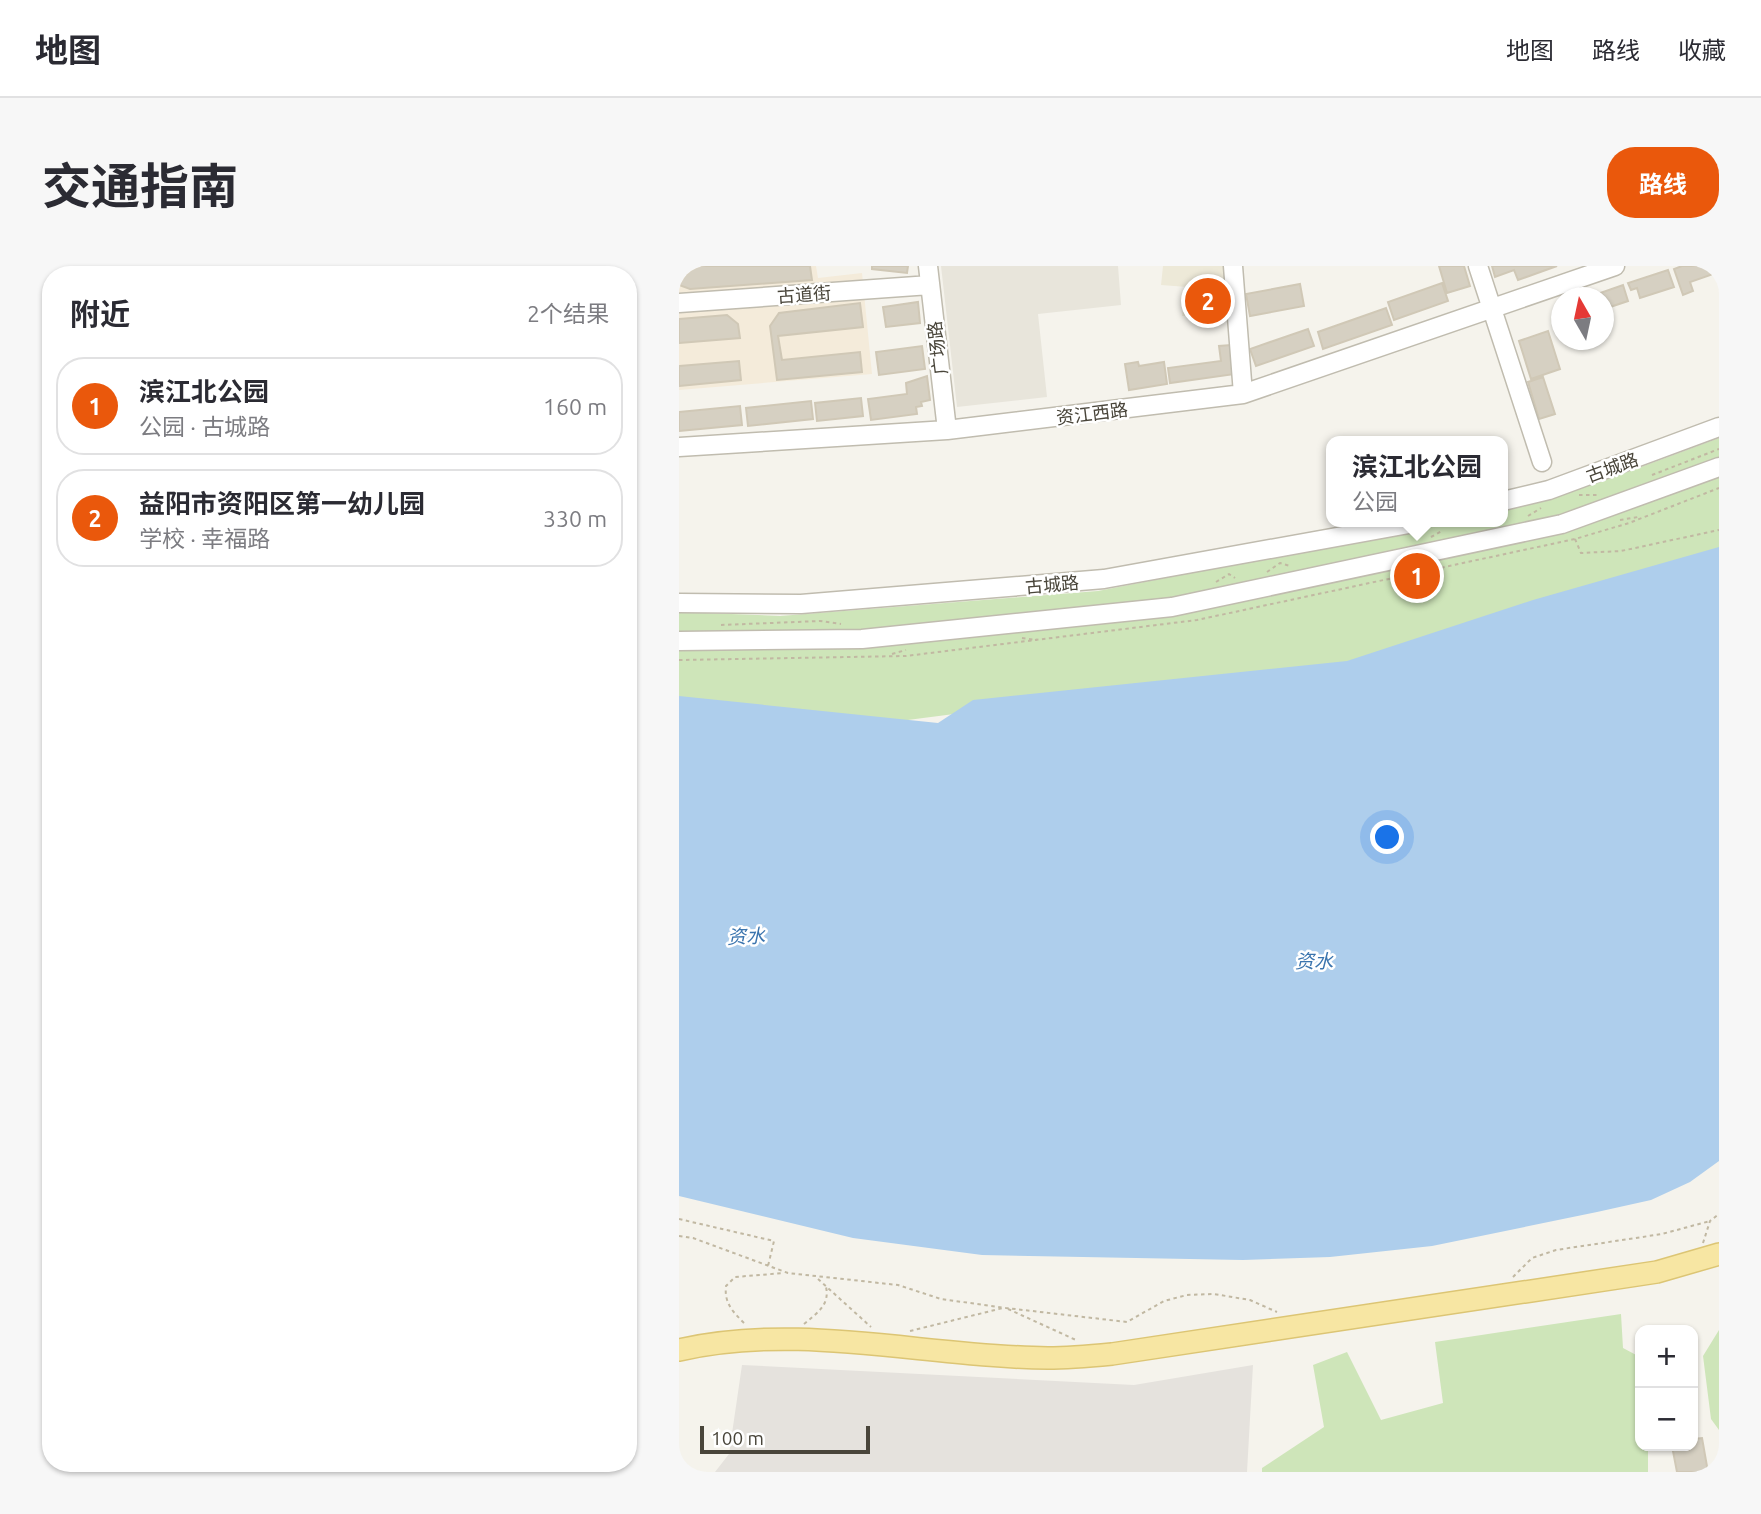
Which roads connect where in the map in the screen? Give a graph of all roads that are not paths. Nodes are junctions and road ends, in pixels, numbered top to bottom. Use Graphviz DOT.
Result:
graph roads {
  1 [pos="928,266"];
  2 [pos="1233,266"];
  3 [pos="1478,266"];
  4 [pos="1615,266"];
  5 [pos="930,285"];
  6 [pos="679,303"];
  7 [pos="1492,309"];
  8 [pos="1243,394"];
  9 [pos="1719,427"];
  10 [pos="947,430"];
  11 [pos="679,447"];
  12 [pos="1542,462"];
  13 [pos="1719,467"];
  14 [pos="1508,500"];
  15 [pos="1392,527"];
  16 [pos="679,603"];
  17 [pos="679,641"];
  18 [pos="1711,1248"];
  19 [pos="679,1350"];
  1 -- 5 [label="street, 广场路"];
  2 -- 8 [label="street"];
  3 -- 7 [label="street"];
  4 -- 7 [label="street, 资江西路"];
  5 -- 6 [label="street, 古道街"];
  5 -- 10 [label="street, 广场路"];
  7 -- 8 [label="street, 资江西路"];
  7 -- 12 [label="street"];
  8 -- 10 [label="street, 资江西路"];
  9 -- 14 [label="street, 古城路"];
  10 -- 11 [label="street, 资江西路"];
  13 -- 17 [label="street"];
  15 -- 16 [label="street, 古城路"];
  18 -- 19 [label="main road"];
}
